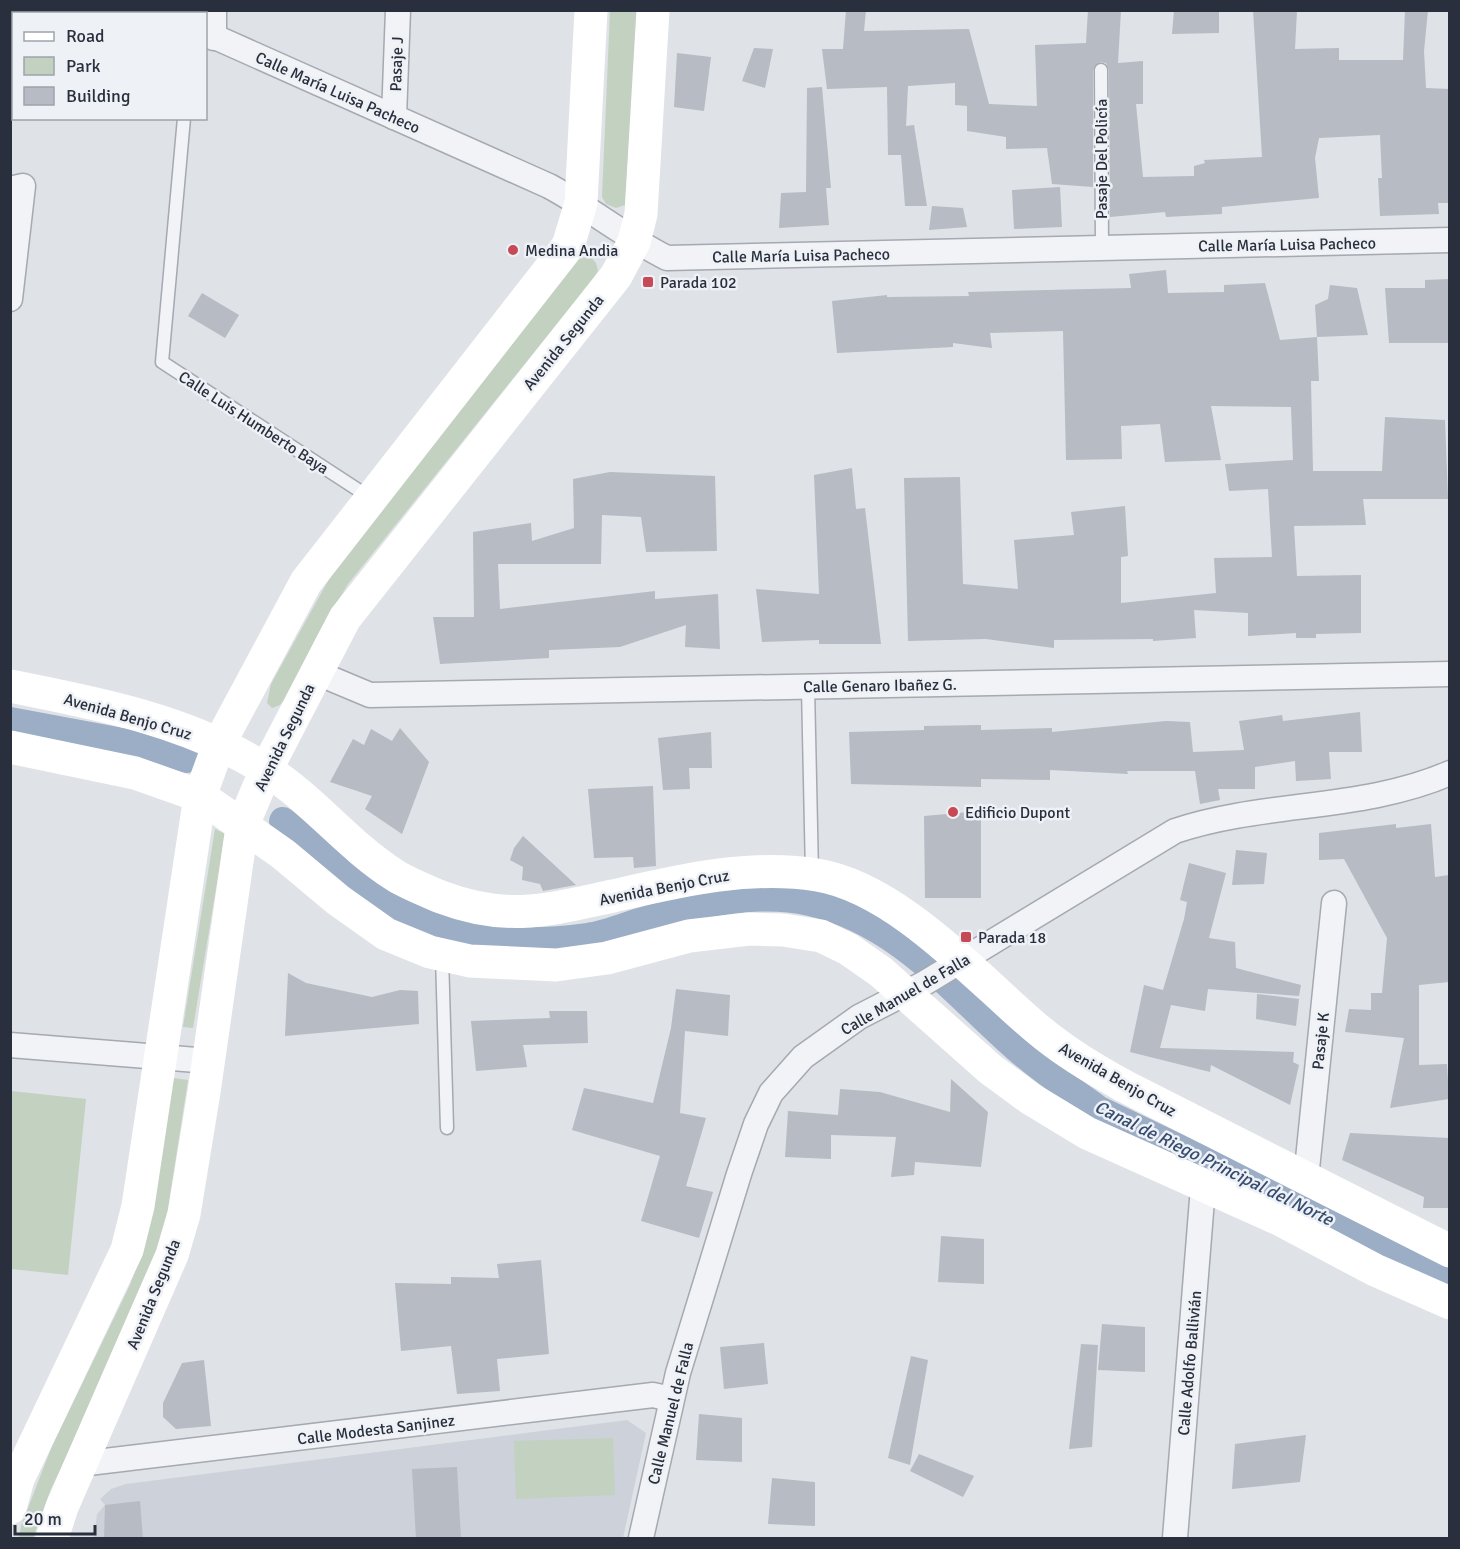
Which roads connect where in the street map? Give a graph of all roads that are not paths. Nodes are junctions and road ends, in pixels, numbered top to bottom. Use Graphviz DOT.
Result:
graph roads {
  1 [pos="214,10"];
  2 [pos="398,10"];
  3 [pos="591,10"];
  4 [pos="653,10"];
  5 [pos="210,35"];
  6 [pos="1101,70"];
  7 [pos="394,117"];
  8 [pos="184,120"];
  9 [pos="10,189"];
  10 [pos="581,203"];
  11 [pos="1449,240"];
  12 [pos="634,242"];
  13 [pos="1102,248"];
  14 [pos="10,299"];
  15 [pos="369,497"];
  16 [pos="315,672"];
  17 [pos="1449,674"];
  18 [pos="10,686"];
  19 [pos="808,687"];
  20 [pos="219,744"];
  21 [pos="10,747"];
  22 [pos="266,770"];
  23 [pos="1449,773"];
  24 [pos="200,796"];
  25 [pos="242,827"];
  26 [pos="812,875"];
  27 [pos="1334,903"];
  28 [pos="442,955"];
  29 [pos="955,965"];
  30 [pos="915,989"];
  31 [pos="10,1045"];
  32 [pos="160,1057"];
  33 [pos="209,1061"];
  34 [pos="447,1128"];
  35 [pos="1306,1179"];
  36 [pos="1203,1186"];
  37 [pos="1449,1251"];
  38 [pos="1449,1303"];
  39 [pos="671,1399"];
  40 [pos="80,1464"];
  41 [pos="10,1508"];
  42 [pos="52,1539"];
  43 [pos="641,1539"];
  44 [pos="1175,1539"];
  1 -- 5 [label="street"];
  2 -- 7 [label="street, Pasaje J"];
  3 -- 10 [label="main road"];
  4 -- 12 [label="main road, Avenida Segunda"];
  5 -- 7 [label="street, Calle María Luisa Pacheco"];
  6 -- 13 [label="lane, Pasaje Del Policía"];
  7 -- 10 [label="street, Calle María Luisa Pacheco"];
  8 -- 15 [label="lane, Calle Luis Humberto Baya"];
  9 -- 14 [label="street"];
  10 -- 12 [label="street, Calle María Luisa Pacheco"];
  10 -- 15 [label="main road"];
  11 -- 13 [label="street, Calle María Luisa Pacheco"];
  12 -- 13 [label="street, Calle María Luisa Pacheco"];
  12 -- 16 [label="main road, Avenida Segunda"];
  15 -- 20 [label="main road"];
  16 -- 19 [label="street, Calle Genaro Ibañez G."];
  16 -- 22 [label="main road, Avenida Segunda"];
  17 -- 19 [label="street, Calle Genaro Ibañez G."];
  18 -- 20 [label="main road, Avenida Benjo Cruz"];
  19 -- 26 [label="lane"];
  20 -- 22 [label="main road, Avenida Benjo Cruz"];
  20 -- 24 [label="main road"];
  21 -- 24 [label="main road"];
  22 -- 25 [label="main road, Avenida Segunda"];
  22 -- 26 [label="main road, Avenida Benjo Cruz"];
  23 -- 29 [label="street, Calle Manuel de Falla"];
  24 -- 25 [label="main road"];
  24 -- 32 [label="main road"];
  25 -- 28 [label="main road"];
  25 -- 33 [label="main road, Avenida Segunda"];
  26 -- 29 [label="main road, Avenida Benjo Cruz"];
  27 -- 35 [label="street, Pasaje K"];
  28 -- 30 [label="main road"];
  28 -- 34 [label="lane"];
  29 -- 30 [label="street, Calle Manuel de Falla"];
  29 -- 35 [label="main road, Avenida Benjo Cruz"];
  30 -- 36 [label="main road"];
  30 -- 39 [label="street, Calle Manuel de Falla"];
  31 -- 32 [label="street"];
  32 -- 33 [label="street"];
  32 -- 41 [label="main road"];
  33 -- 40 [label="main road, Avenida Segunda"];
  35 -- 37 [label="main road, Avenida Benjo Cruz"];
  36 -- 38 [label="main road"];
  36 -- 44 [label="street, Calle Adolfo Ballivián"];
  39 -- 40 [label="street, Calle Modesta Sanjinez"];
  39 -- 43 [label="street, Calle Manuel de Falla"];
  40 -- 42 [label="main road, Avenida Segunda"];
}
